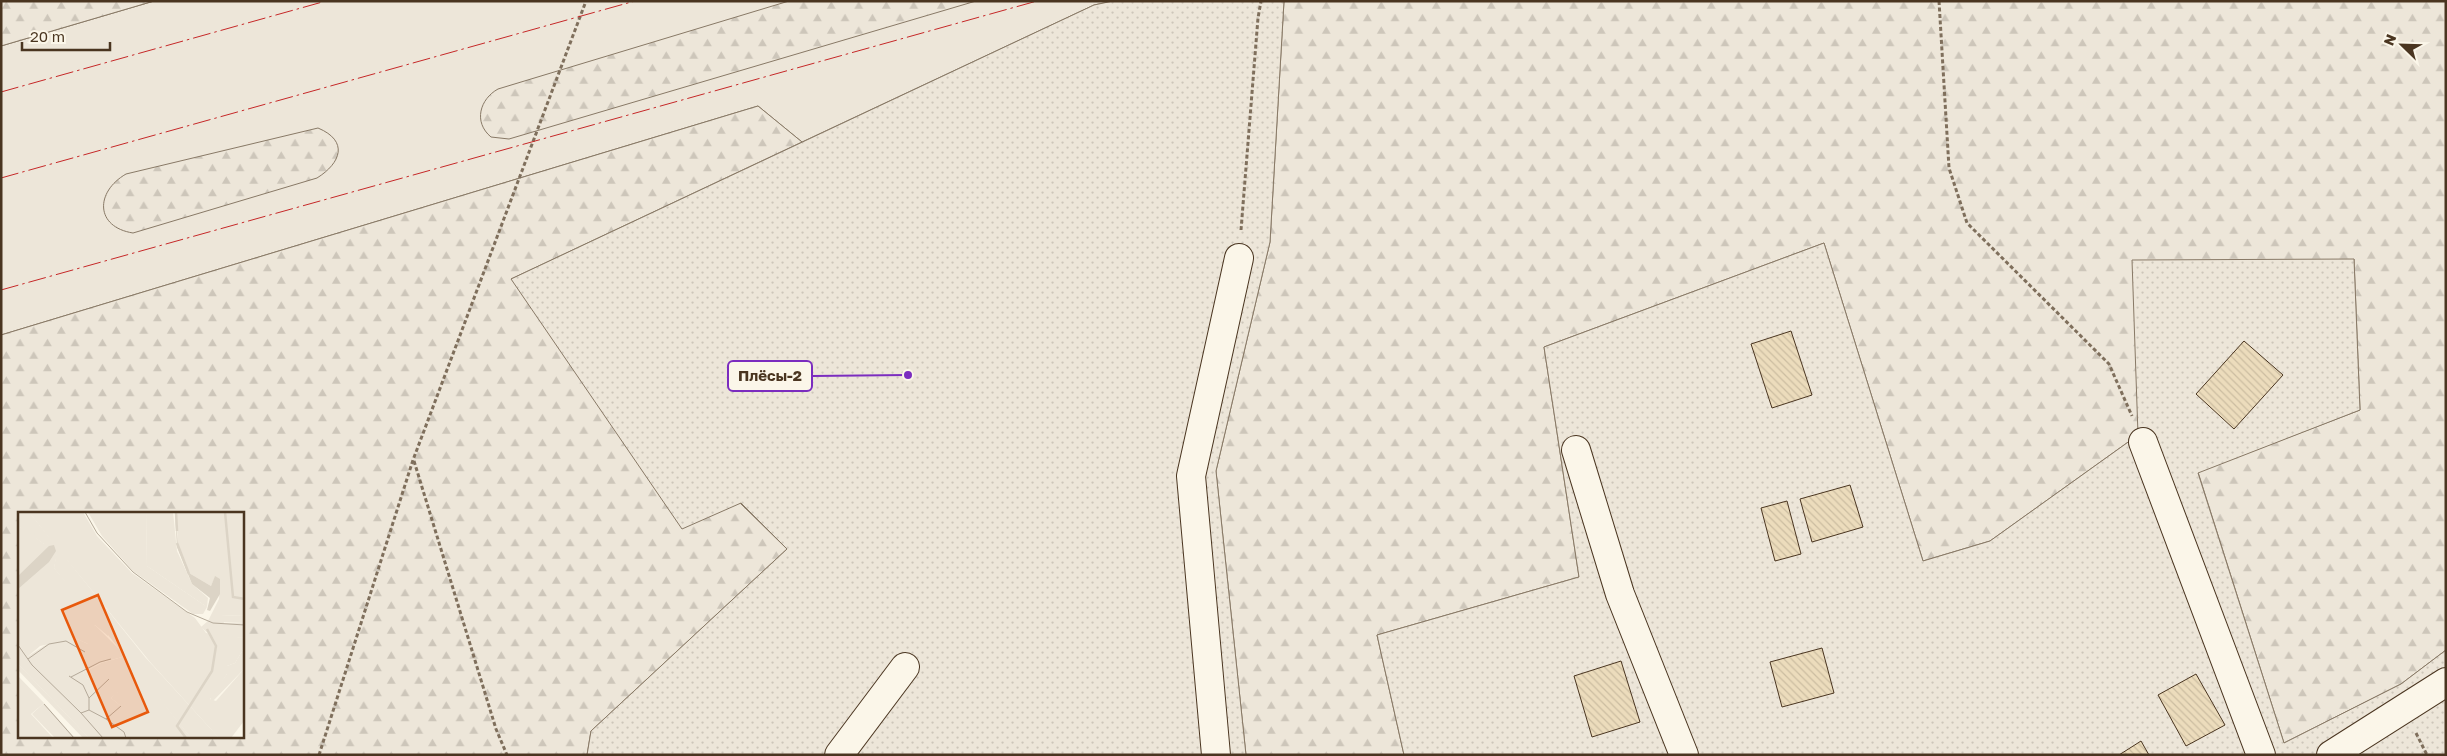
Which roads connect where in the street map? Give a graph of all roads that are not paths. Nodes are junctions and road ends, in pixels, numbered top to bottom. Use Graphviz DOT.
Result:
graph roads {
  1 [pos="1239,258"];
  2 [pos="2143,442"];
  3 [pos="1576,450"];
  4 [pos="905,667"];
  5 [pos="2446,682"];
  6 [pos="839,755"];
  7 [pos="1216,755"];
  8 [pos="1684,755"];
  9 [pos="2261,755"];
  10 [pos="2330,755"];
  1 -- 7 [label="lane"];
  2 -- 9 [label="lane"];
  3 -- 8 [label="lane"];
  4 -- 6 [label="lane"];
  5 -- 10 [label="lane"];
}
